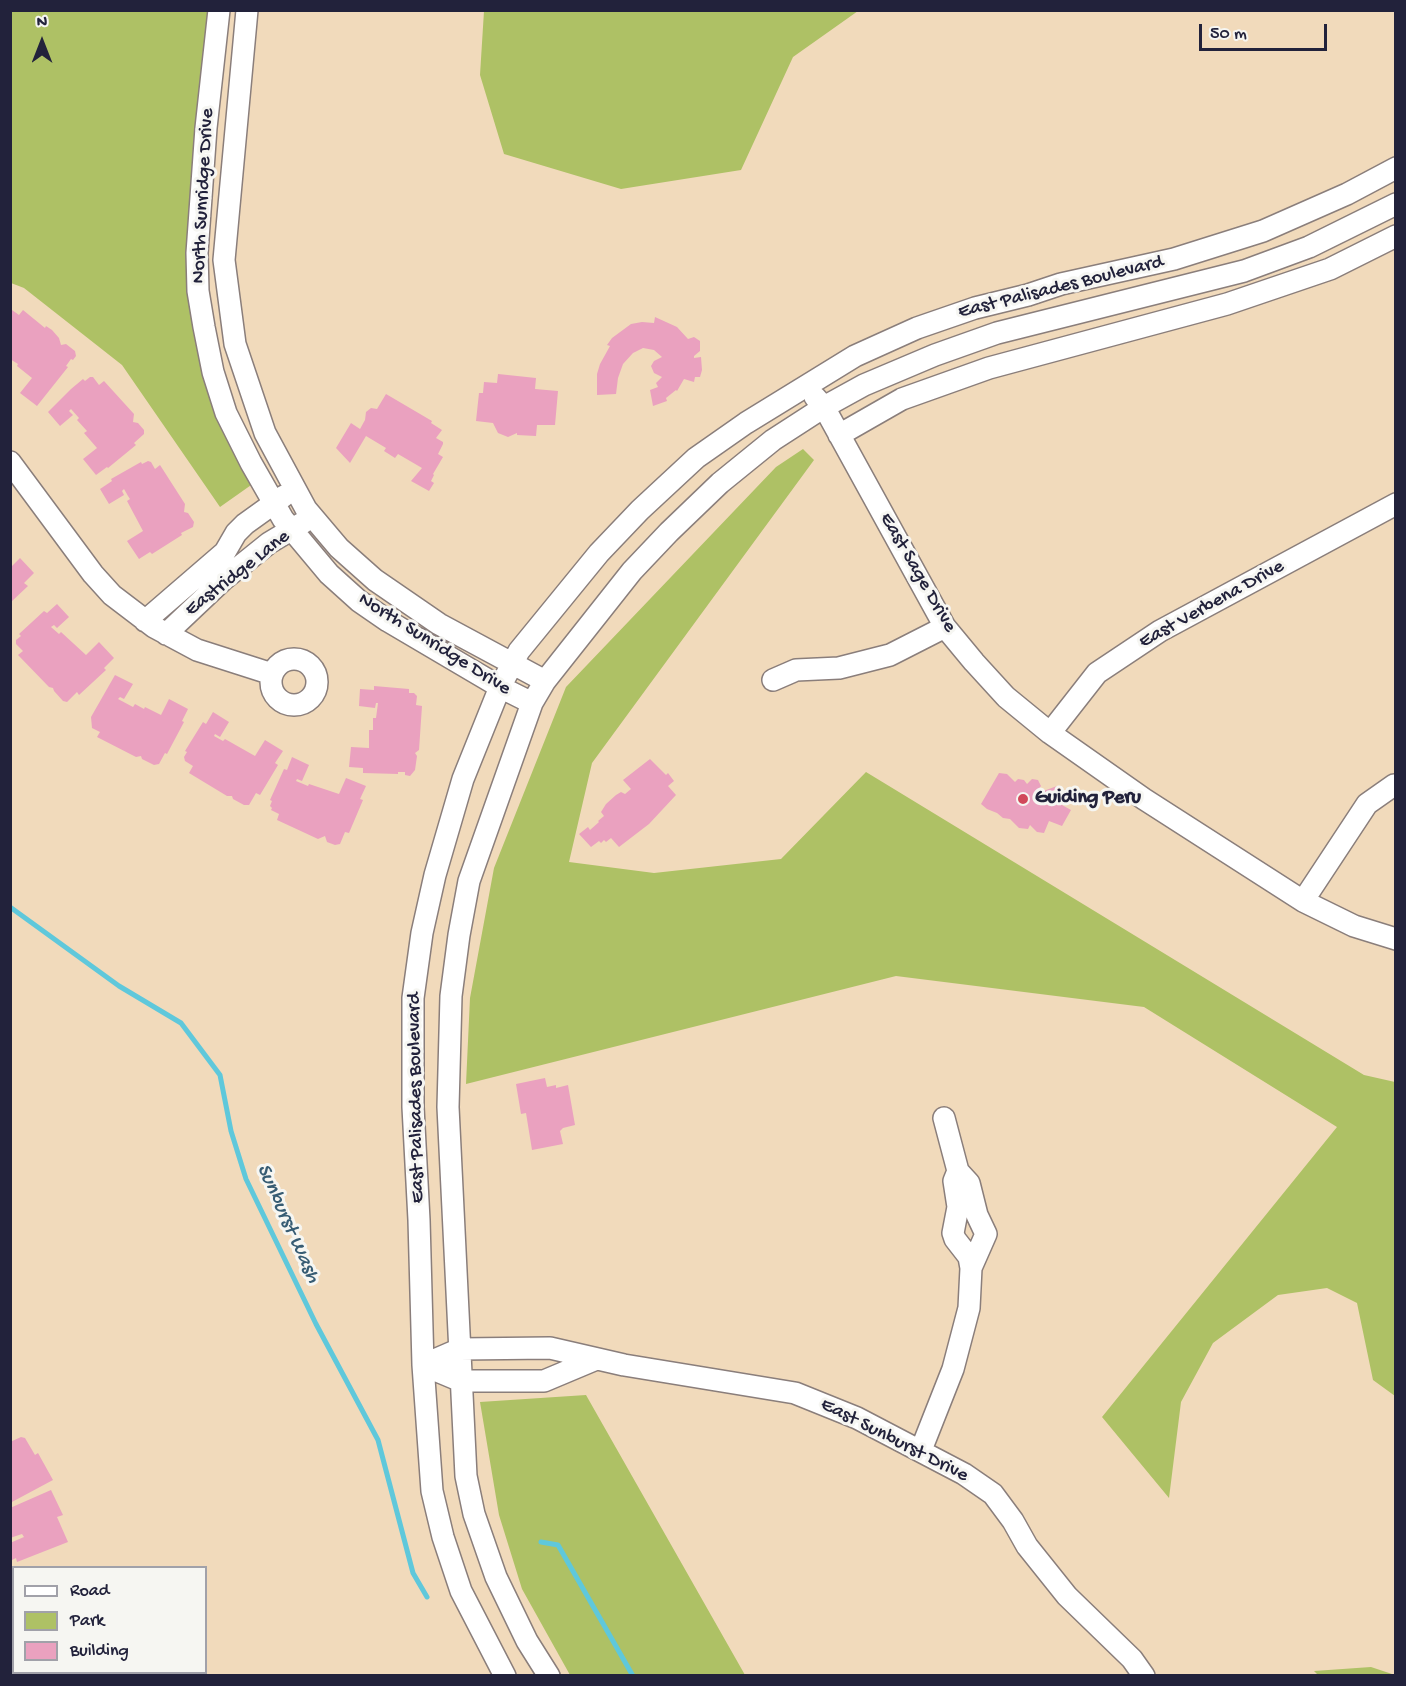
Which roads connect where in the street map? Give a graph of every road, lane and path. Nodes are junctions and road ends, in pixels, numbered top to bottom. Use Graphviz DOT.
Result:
graph roads {
  1 [pos="219,10"];
  2 [pos="247,10"];
  3 [pos="1395,168"];
  4 [pos="1395,204"];
  5 [pos="1395,236"];
  6 [pos="805,386"];
  7 [pos="824,407"];
  8 [pos="839,435"];
  9 [pos="10,462"];
  10 [pos="294,489"];
  11 [pos="274,504"];
  12 [pos="1395,504"];
  13 [pos="312,516"];
  14 [pos="293,530"];
  15 [pos="145,621"];
  16 [pos="945,627"];
  17 [pos="166,634"];
  18 [pos="513,663"];
  19 [pos="272,674"];
  20 [pos="773,680"];
  21 [pos="545,681"];
  22 [pos="500,687"];
  23 [pos="532,703"];
  24 [pos="1050,733"];
  25 [pos="1394,785"];
  26 [pos="1303,901"];
  27 [pos="1395,939"];
  28 [pos="944,1118"];
  29 [pos="958,1171"];
  30 [pos="971,1268"];
  31 [pos="460,1349"];
  32 [pos="594,1360"];
  33 [pos="423,1365"];
  34 [pos="461,1381"];
  35 [pos="921,1450"];
  36 [pos="505,1676"];
  37 [pos="549,1676"];
  38 [pos="1144,1676"];
  1 -- 11 [label="street, North Sunridge Drive"];
  2 -- 10 [label="street, North Sunridge Drive"];
  3 -- 6 [label="street, East Palisades Boulevard"];
  4 -- 7 [label="street, East Palisades Boulevard"];
  5 -- 8 [label="street"];
  6 -- 7 [label="street, East Sage Drive"];
  6 -- 18 [label="street, East Palisades Boulevard"];
  7 -- 8 [label="street, East Sage Drive"];
  7 -- 21 [label="street, East Palisades Boulevard"];
  8 -- 16 [label="street, East Sage Drive"];
  9 -- 15 [label="street"];
  10 -- 11 [label="street, Eastridge Lane"];
  10 -- 13 [label="street, North Sunridge Drive"];
  11 -- 14 [label="street, North Sunridge Drive"];
  11 -- 15 [label="street, Eastridge Lane"];
  12 -- 24 [label="street, East Verbena Drive"];
  13 -- 14 [label="street, Eastridge Lane"];
  13 -- 18 [label="street, North Sunridge Drive"];
  14 -- 17 [label="street, Eastridge Lane"];
  14 -- 22 [label="street, North Sunridge Drive"];
  15 -- 17 [label="street"];
  16 -- 20 [label="street"];
  16 -- 24 [label="street, East Sage Drive"];
  17 -- 19 [label="street"];
  18 -- 21 [label="street, North Sunridge Drive"];
  18 -- 22 [label="street, East Palisades Boulevard"];
  21 -- 23 [label="street, East Palisades Boulevard"];
  22 -- 23 [label="street, North Sunridge Drive"];
  22 -- 33 [label="street, East Palisades Boulevard"];
  23 -- 31 [label="street, East Palisades Boulevard"];
  24 -- 26 [label="street, East Sage Drive"];
  25 -- 26 [label="street"];
  26 -- 27 [label="street, East Sage Drive"];
  28 -- 29 [label="street"];
  29 -- 30 [label="street"];
  29 -- 30 [label="street"];
  30 -- 35 [label="street"];
  31 -- 32 [label="street, East Sunburst Drive"];
  31 -- 33 [label="street, East Sunburst Drive"];
  31 -- 34 [label="street, East Palisades Boulevard"];
  32 -- 34 [label="street"];
  32 -- 35 [label="street, East Sunburst Drive"];
  33 -- 34 [label="street"];
  33 -- 36 [label="street, East Palisades Boulevard"];
  34 -- 37 [label="street, East Palisades Boulevard"];
  35 -- 38 [label="street, East Sunburst Drive"];
}
